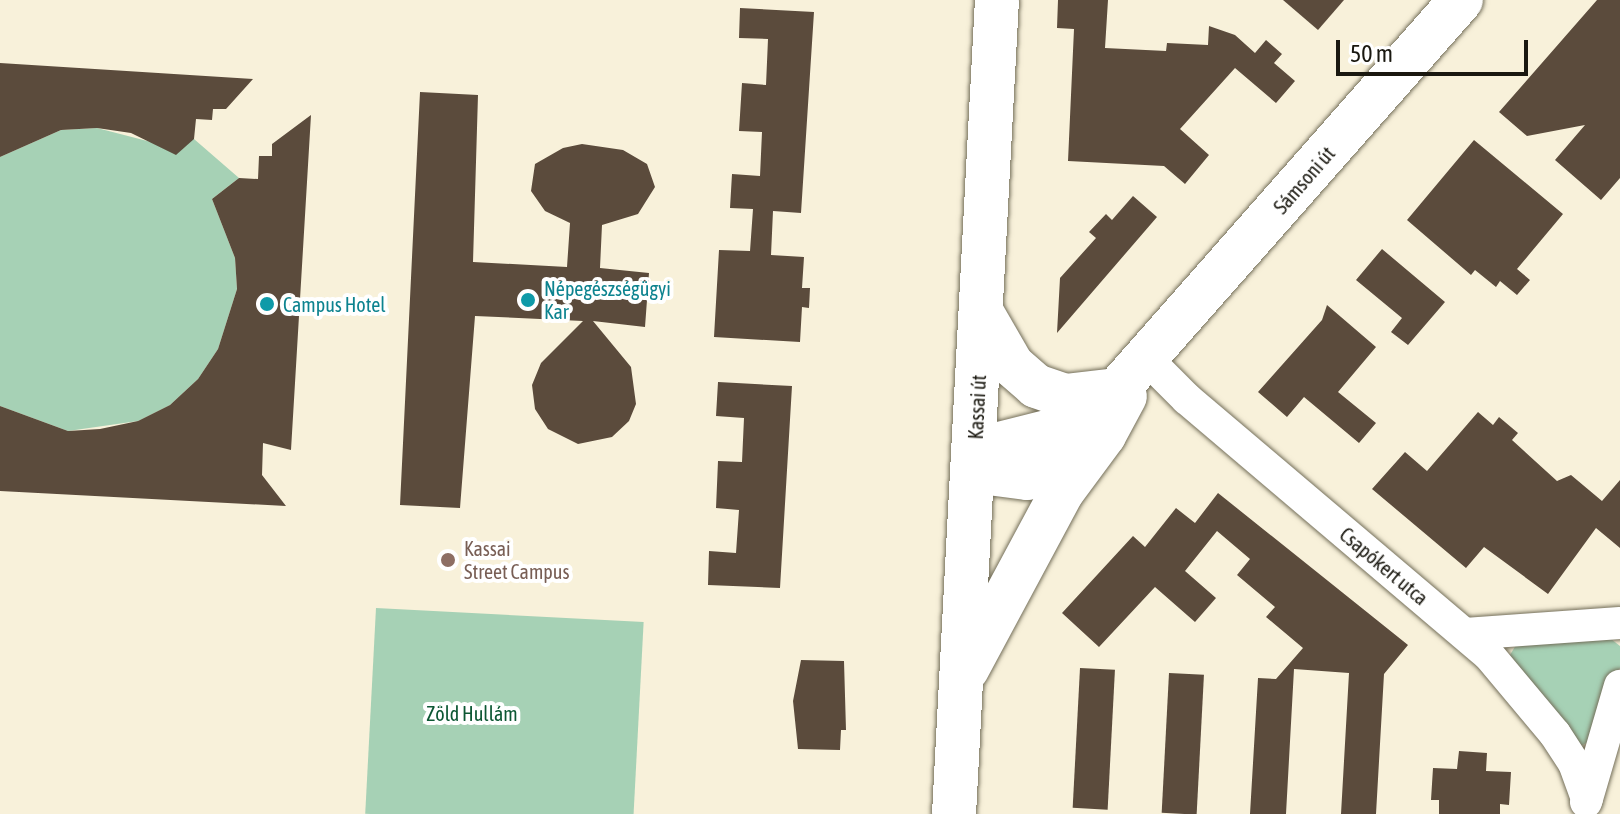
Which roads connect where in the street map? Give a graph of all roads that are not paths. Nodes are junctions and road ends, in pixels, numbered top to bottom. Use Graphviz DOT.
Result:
graph roads {
  1 [pos="997,0"];
  2 [pos="1461,0"];
  3 [pos="982,313"];
  4 [pos="1148,360"];
  5 [pos="1121,393"];
  6 [pos="974,460"];
  7 [pos="1620,623"];
  8 [pos="1465,634"];
  9 [pos="961,678"];
  10 [pos="1620,686"];
  11 [pos="1586,806"];
  12 [pos="954,814"];
  1 -- 3 [label="main road, Kassai út"];
  2 -- 4 [label="main road, Sámsoni út"];
  3 -- 5 [label="main road"];
  3 -- 6 [label="main road, Kassai út"];
  4 -- 5 [label="main road, Sámsoni út"];
  4 -- 8 [label="street, Csapókert utca"];
  5 -- 6 [label="main road, Sámsoni út"];
  5 -- 9 [label="main road"];
  6 -- 9 [label="main road, Kassai út"];
  7 -- 8 [label="street"];
  8 -- 11 [label="street, Csapókert utca"];
  9 -- 12 [label="main road, Kassai út"];
  10 -- 11 [label="street"];
}
